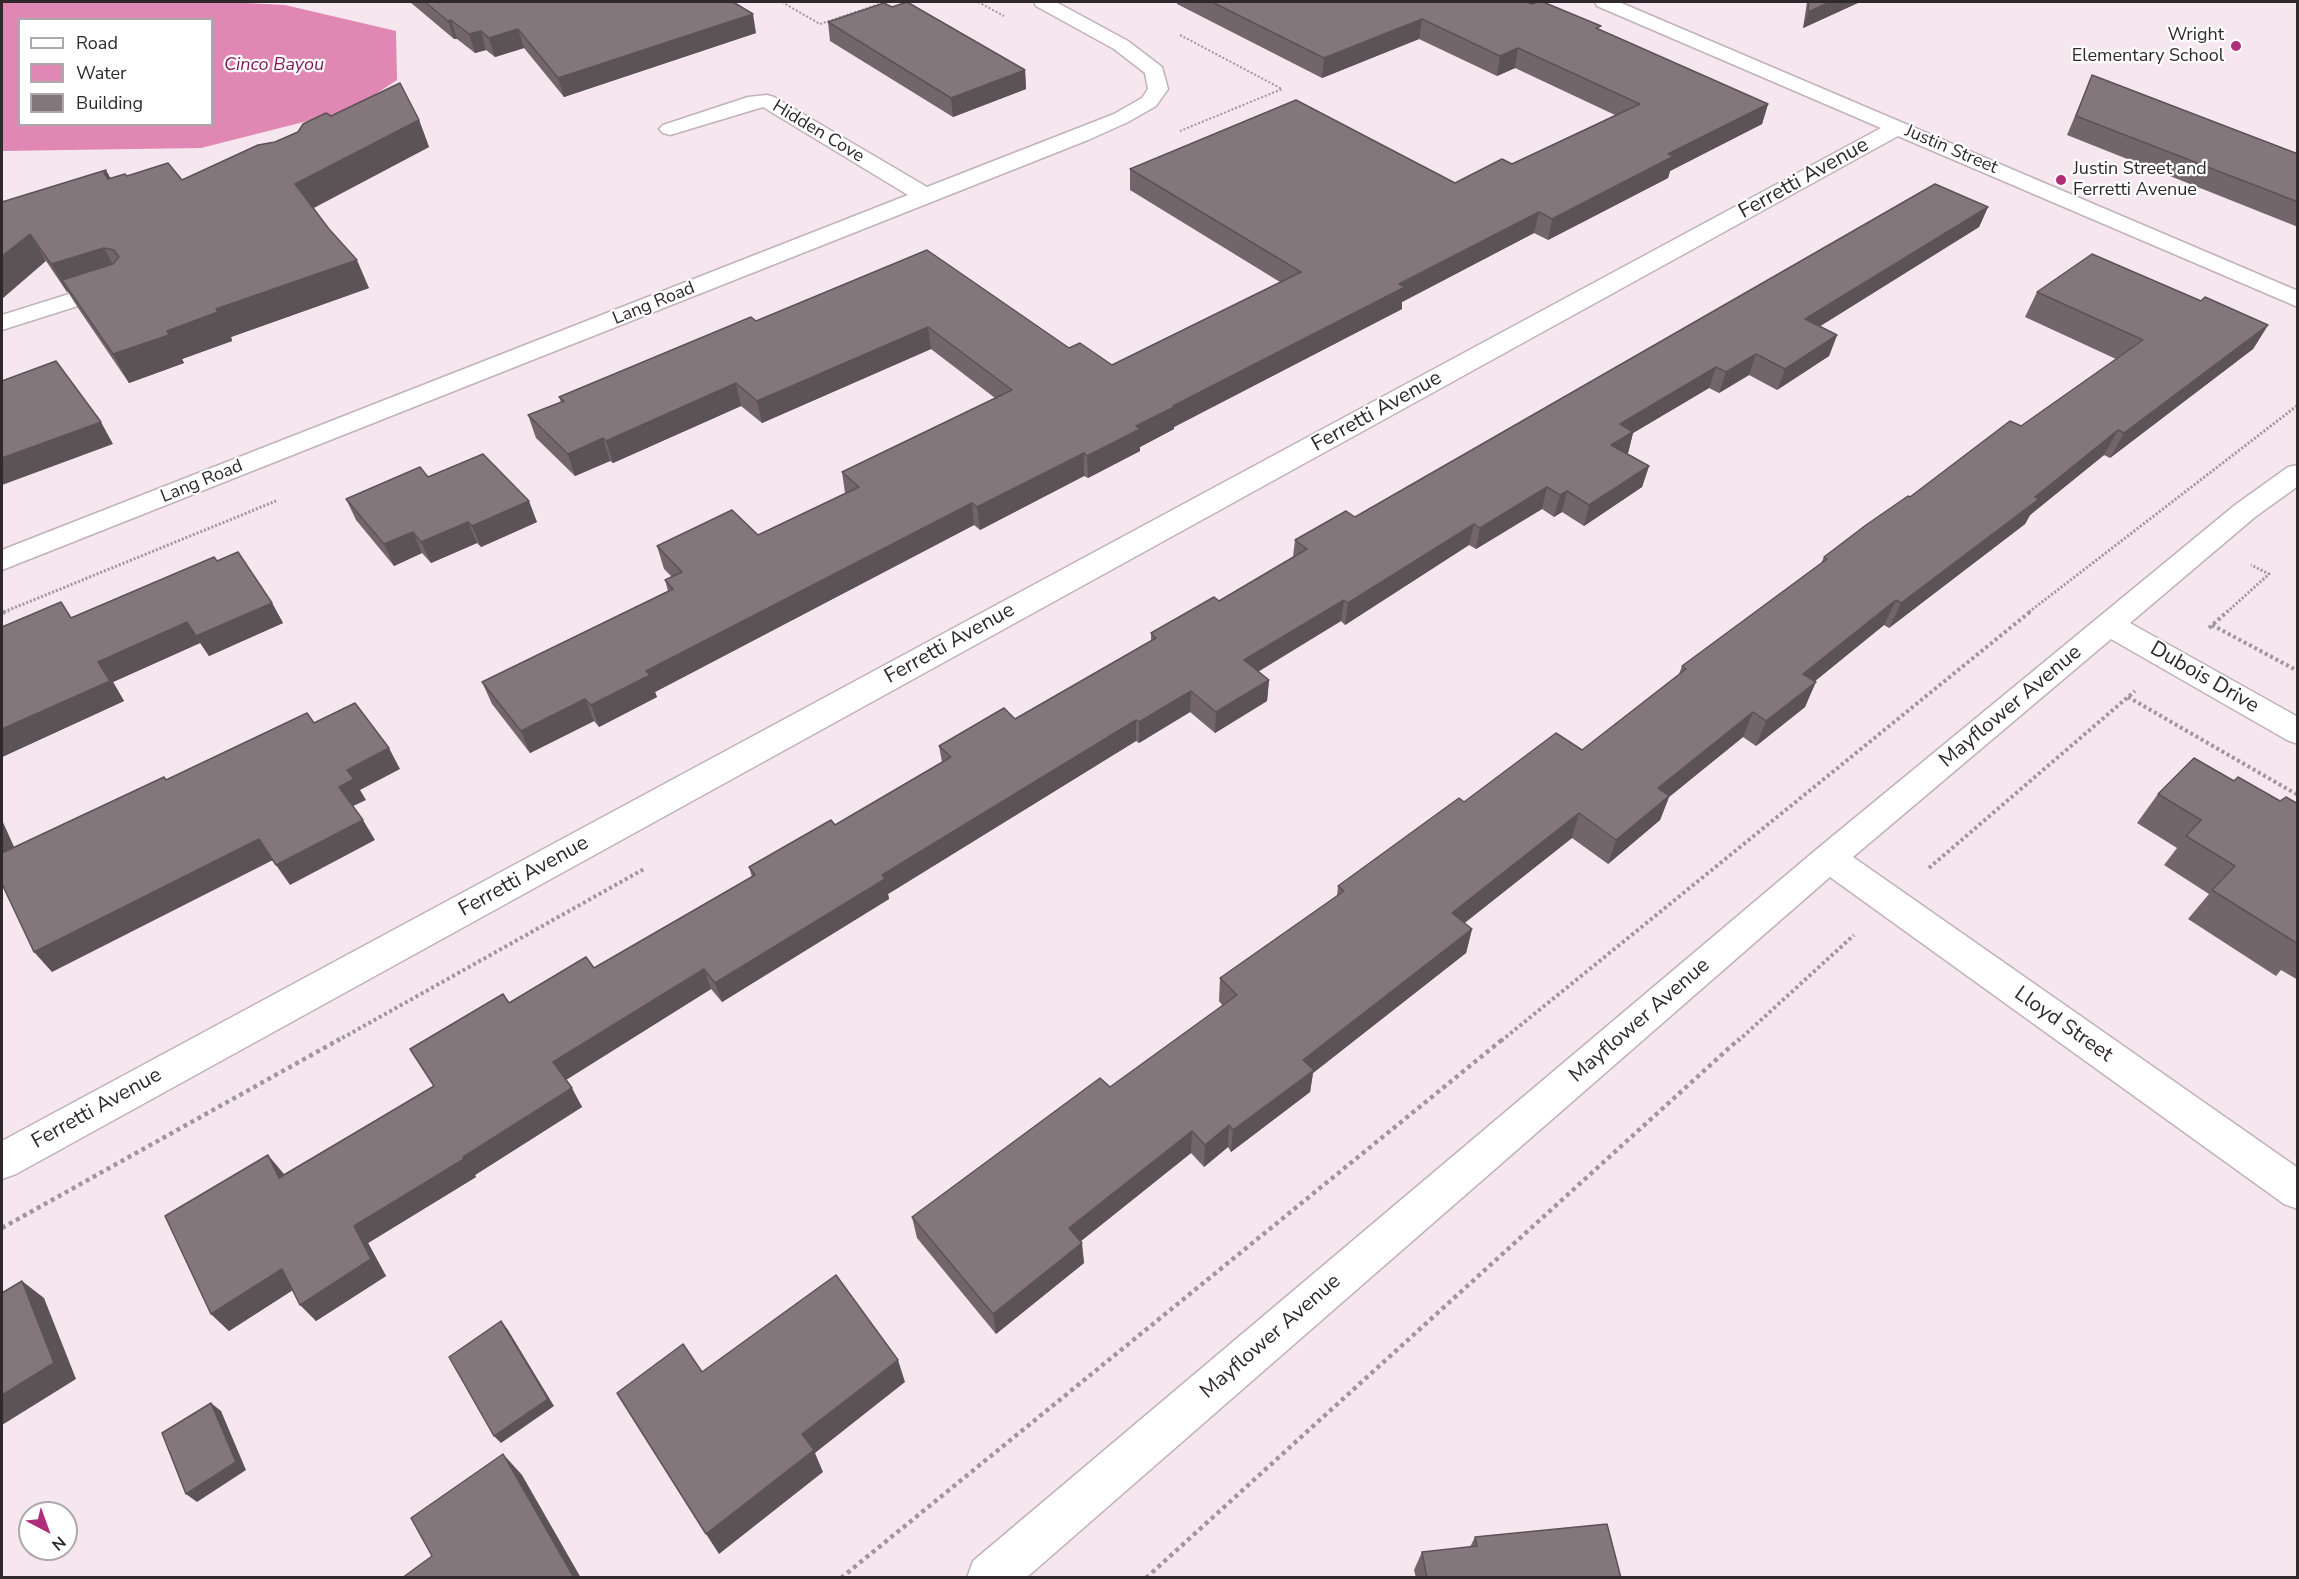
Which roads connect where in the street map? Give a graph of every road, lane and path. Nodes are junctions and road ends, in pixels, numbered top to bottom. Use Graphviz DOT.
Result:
graph roads {
  1 [pos="782,2"];
  2 [pos="885,2"];
  3 [pos="978,2"];
  4 [pos="1043,2"];
  5 [pos="1604,2"];
  6 [pos="1008,18"];
  7 [pos="1899,127"];
  8 [pos="670,129"];
  9 [pos="926,196"];
  10 [pos="120,285"];
  11 [pos="2298,300"];
  12 [pos="2,323"];
  13 [pos="2298,405"];
  14 [pos="2298,473"];
  15 [pos="2208,542"];
  16 [pos="2,561"];
  17 [pos="2109,624"];
  18 [pos="2212,625"];
  19 [pos="2171,660"];
  20 [pos="2298,671"];
  21 [pos="2128,697"];
  22 [pos="2298,732"];
  23 [pos="2298,795"];
  24 [pos="1829,858"];
  25 [pos="1890,901"];
  26 [pos="2,1161"];
  27 [pos="2298,1191"];
  28 [pos="842,1578"];
  29 [pos="990,1578"];
  30 [pos="1146,1578"];
  1 -- 2 [label="path"];
  3 -- 6 [label="path"];
  4 -- 9 [label="street, Lang Road"];
  5 -- 7 [label="street, Justin Street"];
  7 -- 11 [label="street, Justin Street"];
  7 -- 26 [label="street, Ferretti Avenue"];
  8 -- 9 [label="street, Hidden Cove"];
  9 -- 16 [label="street, Lang Road"];
  10 -- 12 [label="street"];
  13 -- 28 [label="path"];
  14 -- 15 [label="street, Mayflower Avenue"];
  15 -- 17 [label="street, Mayflower Avenue"];
  15 -- 18 [label="path"];
  17 -- 19 [label="street, Dubois Drive"];
  17 -- 24 [label="street, Mayflower Avenue"];
  18 -- 19 [label="path"];
  18 -- 20 [label="path"];
  19 -- 21 [label="path"];
  19 -- 22 [label="street, Dubois Drive"];
  21 -- 23 [label="path"];
  21 -- 25 [label="path"];
  24 -- 25 [label="street, Lloyd Street"];
  24 -- 29 [label="street, Mayflower Avenue"];
  25 -- 27 [label="street, Lloyd Street"];
  25 -- 30 [label="path"];
}
